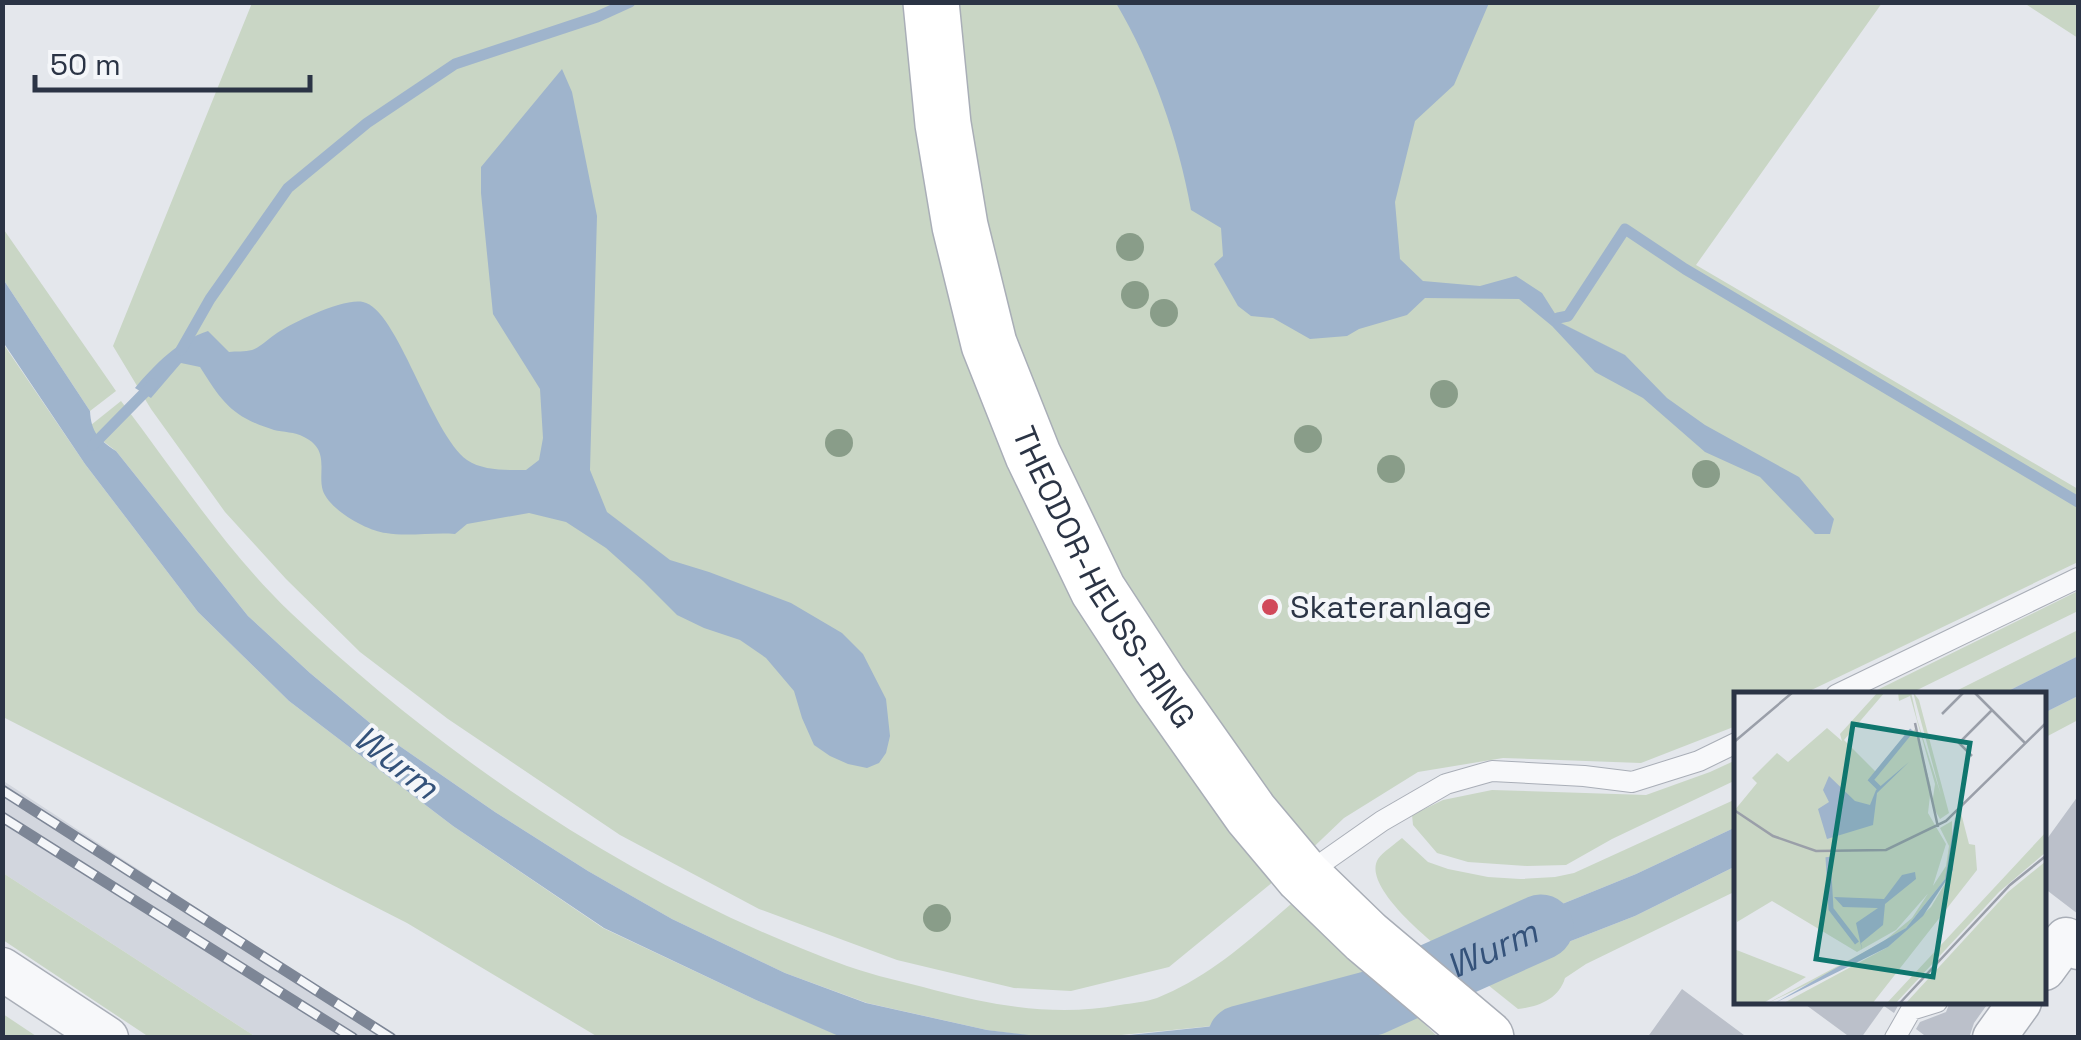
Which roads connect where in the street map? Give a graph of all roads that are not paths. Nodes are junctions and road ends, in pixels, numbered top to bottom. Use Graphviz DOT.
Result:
graph roads {
  1 [pos="931,2"];
  2 [pos="2078,578"];
  3 [pos="1842,692"];
  4 [pos="1734,744"];
  5 [pos="1303,876"];
  6 [pos="2078,948"];
  7 [pos="2046,966"];
  8 [pos="2,969"];
  9 [pos="1927,1005"];
  10 [pos="2018,1005"];
  11 [pos="1482,1033"];
  12 [pos="108,1038"];
  13 [pos="1895,1038"];
  14 [pos="1994,1038"];
  1 -- 5 [label="main road, THEODOR-HEUSS-RING"];
  2 -- 3 [label="lane"];
  4 -- 5 [label="lane"];
  5 -- 11 [label="main road, THEODOR-HEUSS-RING"];
  6 -- 7 [label="street"];
  8 -- 12 [label="street"];
  9 -- 13 [label="lane"];
  10 -- 14 [label="street"];
}
